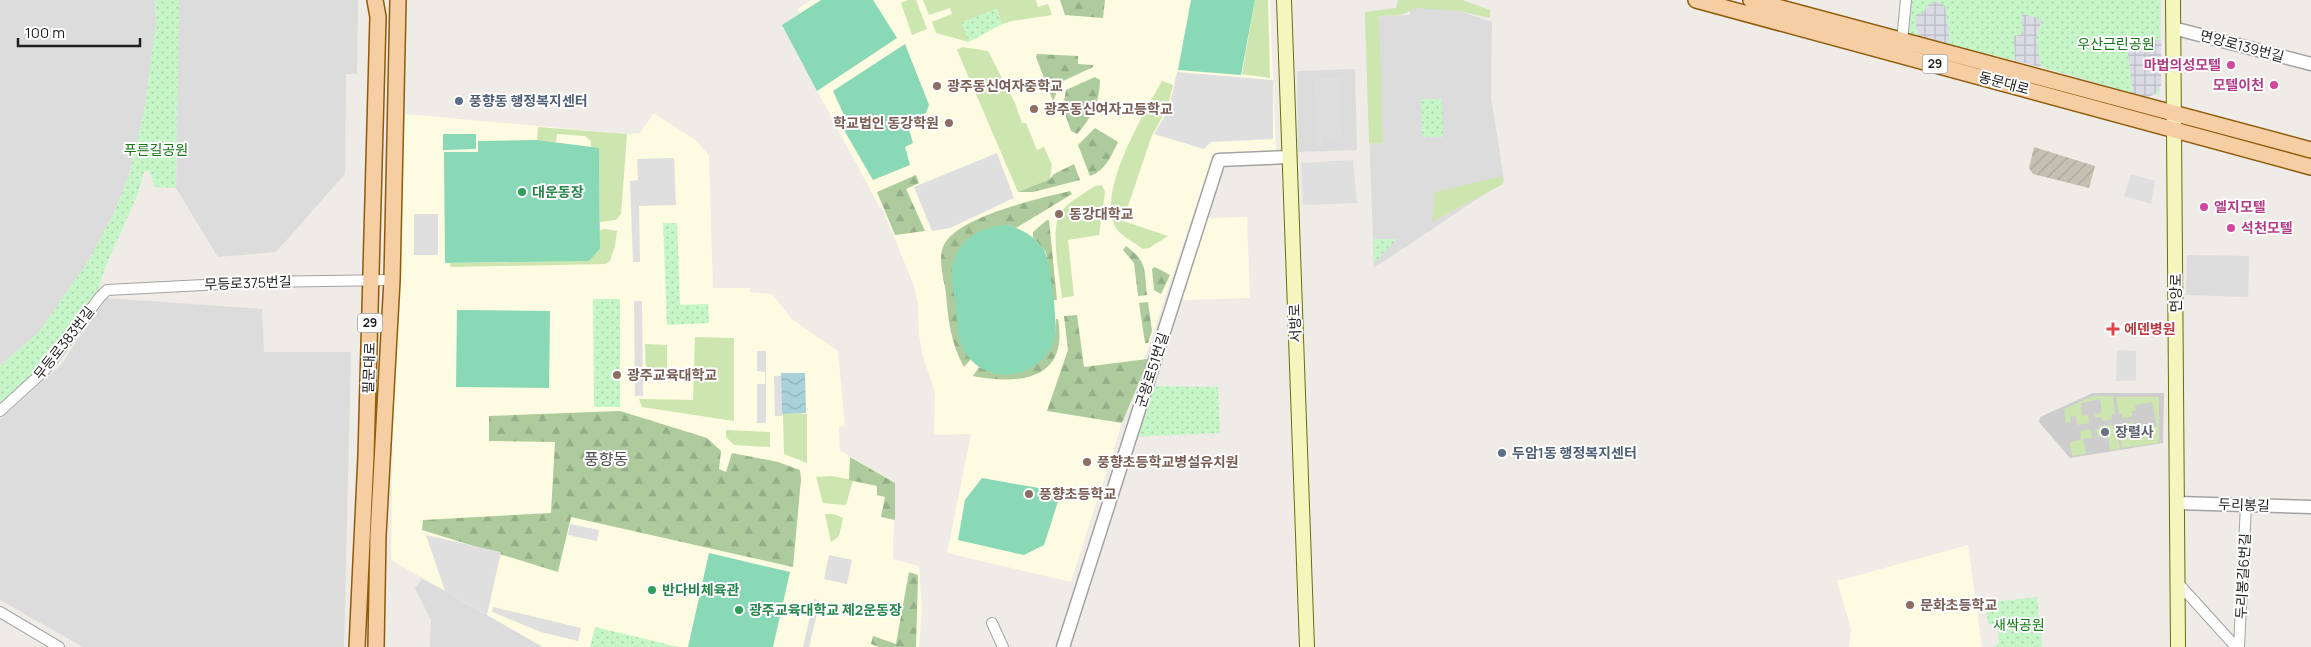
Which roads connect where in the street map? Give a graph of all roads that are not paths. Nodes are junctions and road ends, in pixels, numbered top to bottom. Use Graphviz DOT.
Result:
graph roads {
  1 [pos="375,0"];
  2 [pos="398,0"];
  3 [pos="1284,0"];
  4 [pos="1696,0"];
  5 [pos="1751,0"];
  6 [pos="1906,0"];
  7 [pos="2173,0"];
  8 [pos="2173,28"];
  9 [pos="1902,41"];
  10 [pos="2311,64"];
  11 [pos="2174,121"];
  12 [pos="2311,150"];
  13 [pos="1290,157"];
  14 [pos="2311,167"];
  15 [pos="392,280"];
  16 [pos="370,281"];
  17 [pos="104,292"];
  18 [pos="0,411"];
  19 [pos="2177,503"];
  20 [pos="2246,505"];
  21 [pos="2311,507"];
  22 [pos="2178,583"];
  23 [pos="0,612"];
  24 [pos="992,623"];
  25 [pos="43,637"];
  26 [pos="37,647"];
  27 [pos="59,647"];
  28 [pos="357,647"];
  29 [pos="376,647"];
  30 [pos="1004,647"];
  31 [pos="1063,647"];
  32 [pos="1306,647"];
  33 [pos="2178,647"];
  34 [pos="2238,647"];
  1 -- 16 [label="main road, 필문대로 / 29"];
  2 -- 15 [label="main road, 필문대로 / 29"];
  3 -- 13 [label="main road, 서방로"];
  4 -- 11 [label="main road, 동문대로 / 29"];
  5 -- 9 [label="main road, 동문대로 / 29"];
  6 -- 9 [label="street"];
  7 -- 8 [label="main road, 면앙로"];
  8 -- 10 [label="street, 면앙로139번길"];
  8 -- 11 [label="main road, 면앙로"];
  9 -- 11 [label="main road, 동문대로 / 29"];
  11 -- 12 [label="main road, 동문대로 / 29"];
  11 -- 14 [label="main road, 동문대로 / 29"];
  11 -- 19 [label="main road, 면앙로"];
  13 -- 31 [label="street, 군왕로51번길"];
  13 -- 32 [label="main road, 서방로"];
  15 -- 16 [label="street, 무등로375번길"];
  15 -- 29 [label="main road, 필문대로 / 29"];
  16 -- 17 [label="street, 무등로375번길"];
  16 -- 28 [label="main road, 필문대로 / 29"];
  17 -- 18 [label="street, 무등로383번길"];
  19 -- 20 [label="street, 두리봉길"];
  19 -- 22 [label="main road, 면앙로"];
  20 -- 21 [label="street, 두리봉길"];
  20 -- 34 [label="street, 두리봉길6번길"];
  22 -- 33 [label="main road, 면앙로"];
  22 -- 34 [label="street"];
  23 -- 25 [label="street"];
  24 -- 30 [label="street"];
  25 -- 26 [label="street"];
  25 -- 27 [label="street"];
}
